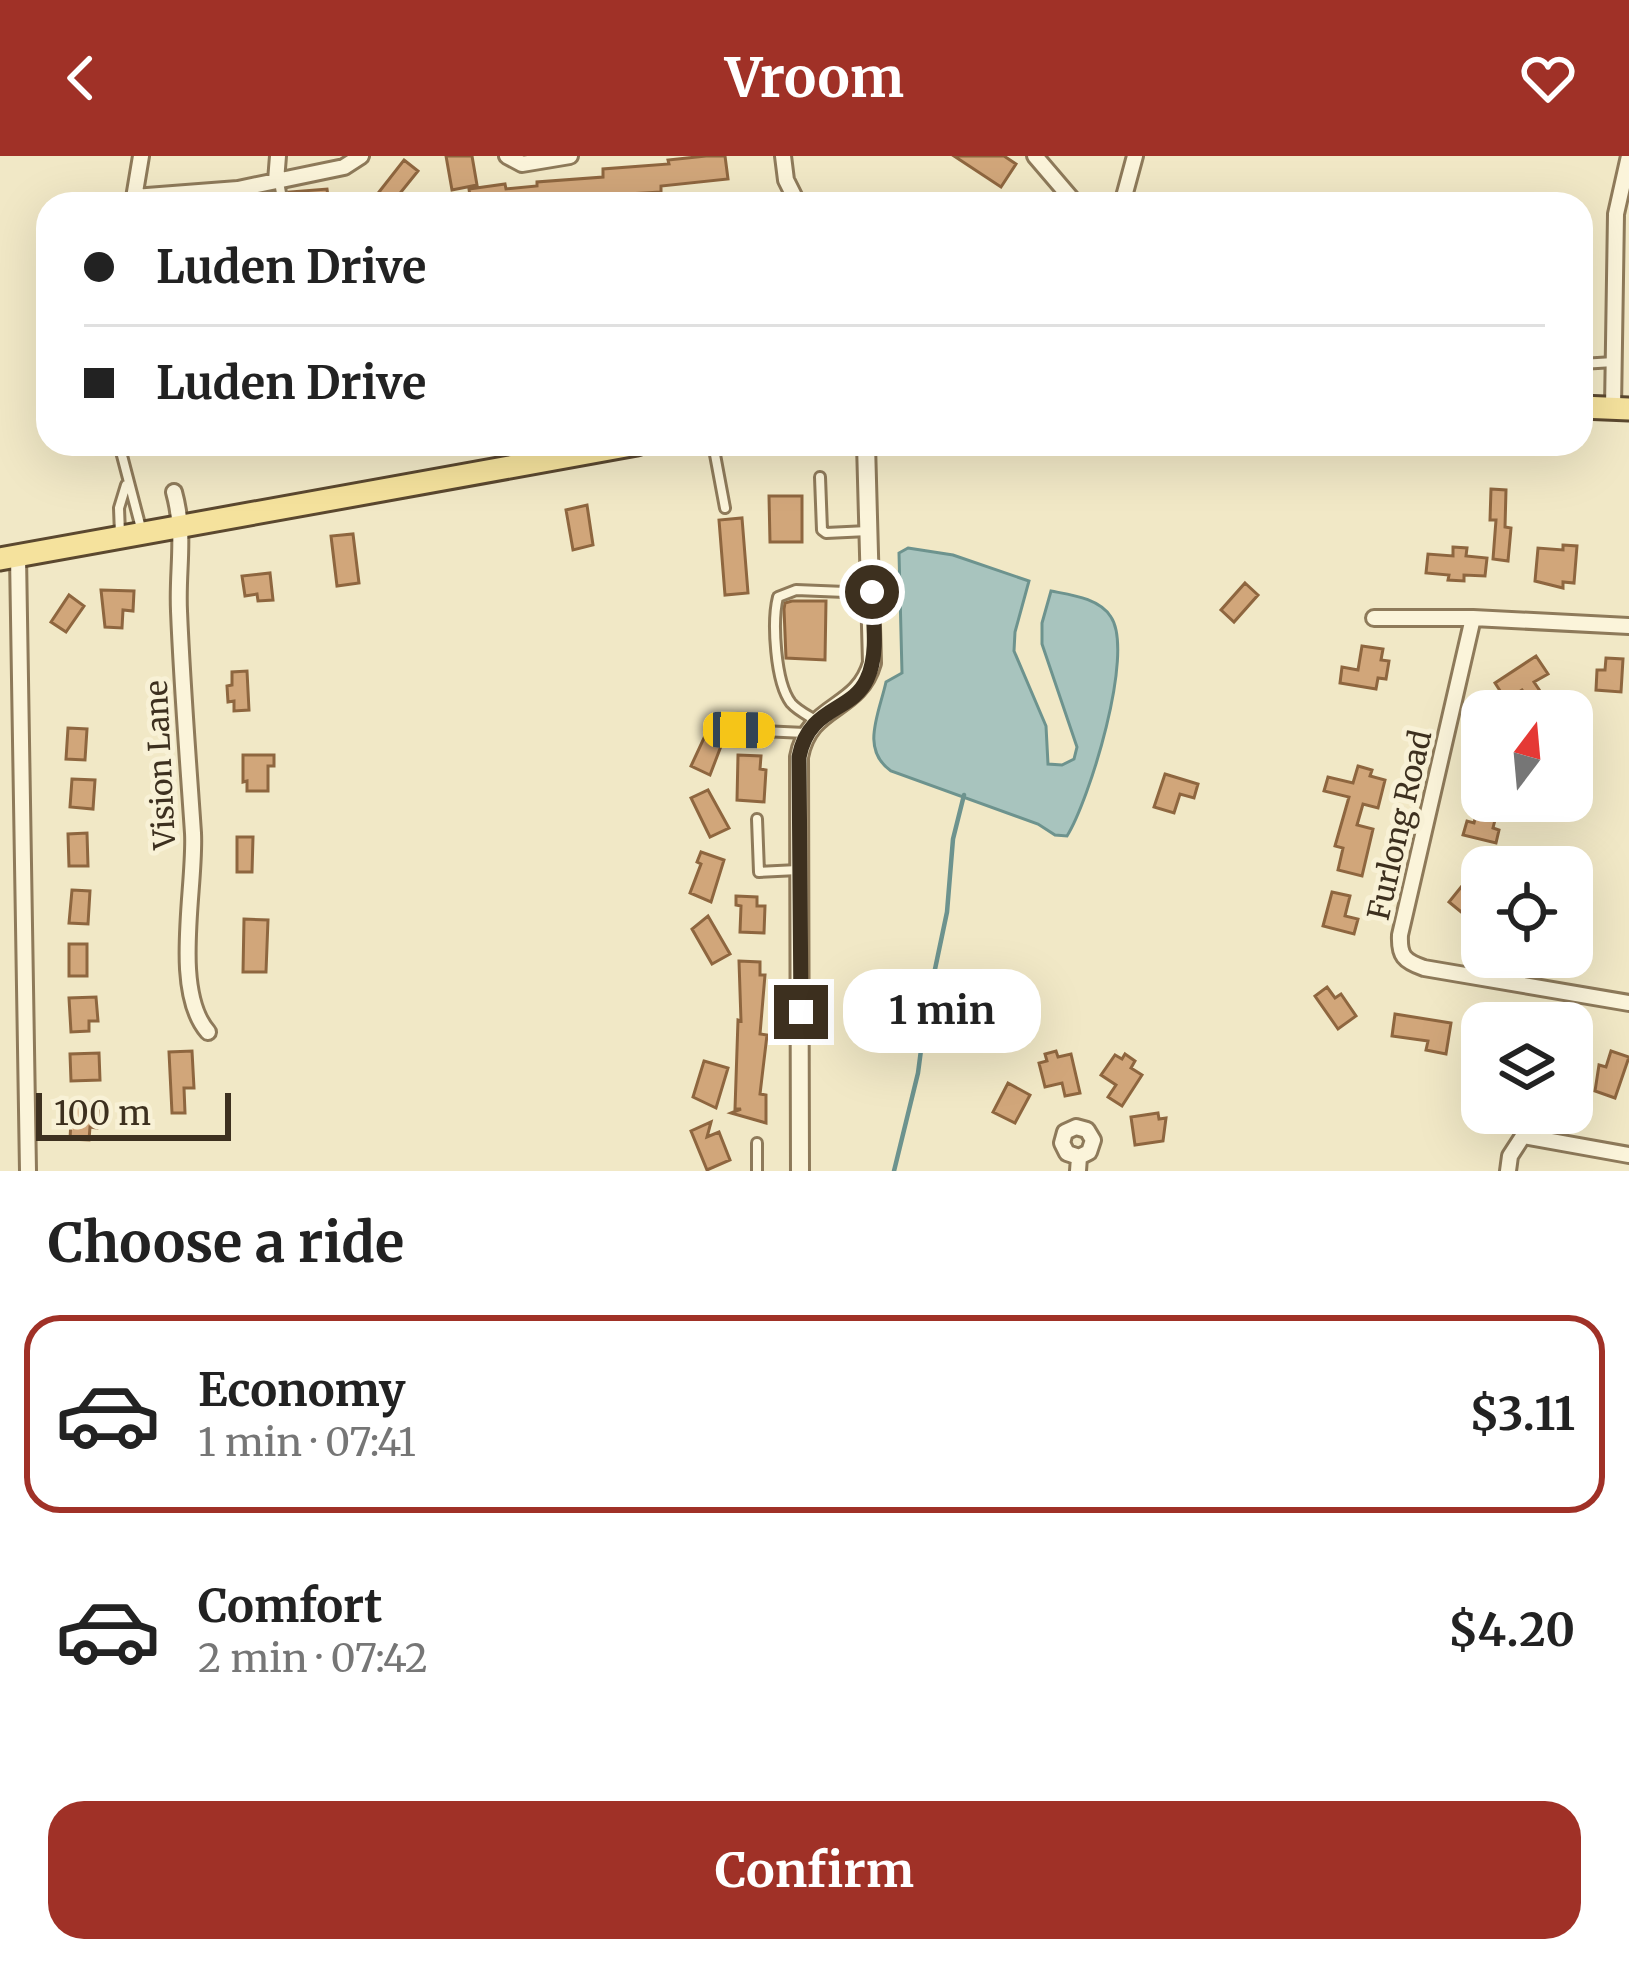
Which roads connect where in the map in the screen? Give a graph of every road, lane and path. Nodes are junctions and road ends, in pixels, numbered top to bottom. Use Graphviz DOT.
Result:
graph roads {
  1 [pos="141,156"];
  2 [pos="278,156"];
  3 [pos="361,156"];
  4 [pos="507,156"];
  5 [pos="570,156"];
  6 [pos="783,156"];
  7 [pos="1035,156"];
  8 [pos="1135,156"];
  9 [pos="1629,156"];
  10 [pos="278,181"];
  11 [pos="134,192"];
  12 [pos="208,192"];
  13 [pos="280,192"];
  14 [pos="792,192"];
  15 [pos="1066,192"];
  16 [pos="1127,192"];
  17 [pos="1619,371"];
  18 [pos="1621,409"];
  19 [pos="121,456"];
  20 [pos="571,456"];
  21 [pos="715,456"];
  22 [pos="866,456"];
  23 [pos="820,477"];
  24 [pos="126,483"];
  25 [pos="174,492"];
  26 [pos="725,508"];
  27 [pos="183,526"];
  28 [pos="869,531"];
  29 [pos="131,536"];
  30 [pos="9,558"];
  31 [pos="872,592"];
  32 [pos="1374,618"];
  33 [pos="1473,618"];
  34 [pos="1629,626"];
  35 [pos="811,727"];
  36 [pos="739,730"];
  37 [pos="758,819"];
  38 [pos="799,869"];
  39 [pos="1629,1003"];
  40 [pos="208,1032"];
  41 [pos="757,1143"];
  42 [pos="1629,1154"];
  43 [pos="28,1171"];
  44 [pos="757,1171"];
  45 [pos="800,1171"];
  46 [pos="1508,1171"];
  1 -- 11 [label="street"];
  2 -- 10 [label="street"];
  3 -- 10 [label="street"];
  4 -- 5 [label="street"];
  6 -- 14 [label="street"];
  7 -- 15 [label="street"];
  8 -- 16 [label="street"];
  9 -- 17 [label="street"];
  10 -- 12 [label="street"];
  10 -- 13 [label="lane"];
  17 -- 18 [label="street"];
  19 -- 24 [label="lane"];
  20 -- 27 [label="main road"];
  21 -- 26 [label="lane"];
  22 -- 28 [label="street"];
  23 -- 28 [label="lane"];
  24 -- 29 [label="lane"];
  24 -- 29 [label="lane"];
  25 -- 27 [label="street, Vision Lane"];
  27 -- 29 [label="main road"];
  27 -- 40 [label="street, Vision Lane"];
  28 -- 31 [label="street"];
  29 -- 30 [label="main road"];
  30 -- 43 [label="street"];
  31 -- 35 [label="street"];
  31 -- 35 [label="lane"];
  32 -- 33 [label="street"];
  33 -- 34 [label="street"];
  33 -- 39 [label="street, Furlong Road"];
  35 -- 36 [label="lane"];
  35 -- 38 [label="street"];
  37 -- 38 [label="lane"];
  38 -- 45 [label="street"];
  41 -- 44 [label="lane"];
  42 -- 46 [label="street"];
}
